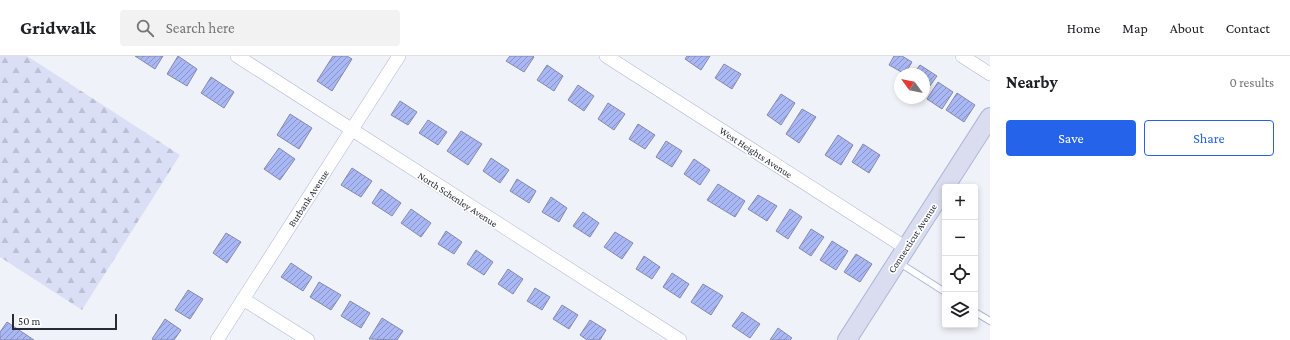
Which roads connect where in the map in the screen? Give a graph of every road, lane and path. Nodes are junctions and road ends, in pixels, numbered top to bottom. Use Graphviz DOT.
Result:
graph roads {
  1 [pos="237,56"];
  2 [pos="399,56"];
  3 [pos="606,56"];
  4 [pos="962,56"];
  5 [pos="990,74"];
  6 [pos="990,117"];
  7 [pos="352,130"];
  8 [pos="902,254"];
  9 [pos="942,289"];
  10 [pos="243,299"];
  11 [pos="978,314"];
  12 [pos="990,321"];
  13 [pos="217,340"];
  14 [pos="308,340"];
  15 [pos="680,340"];
  16 [pos="847,340"];
  1 -- 7 [label="street, North Schenley Avenue"];
  2 -- 7 [label="street, Burbank Avenue"];
  3 -- 8 [label="street, West Heights Avenue"];
  4 -- 5 [label="street"];
  6 -- 8 [label="street, Connecticut Avenue"];
  7 -- 10 [label="street, Burbank Avenue"];
  7 -- 15 [label="street, North Schenley Avenue"];
  8 -- 9 [label="lane"];
  8 -- 16 [label="street, Connecticut Avenue"];
  10 -- 13 [label="street, Burbank Avenue"];
  10 -- 14 [label="street"];
  11 -- 12 [label="lane"];
}
